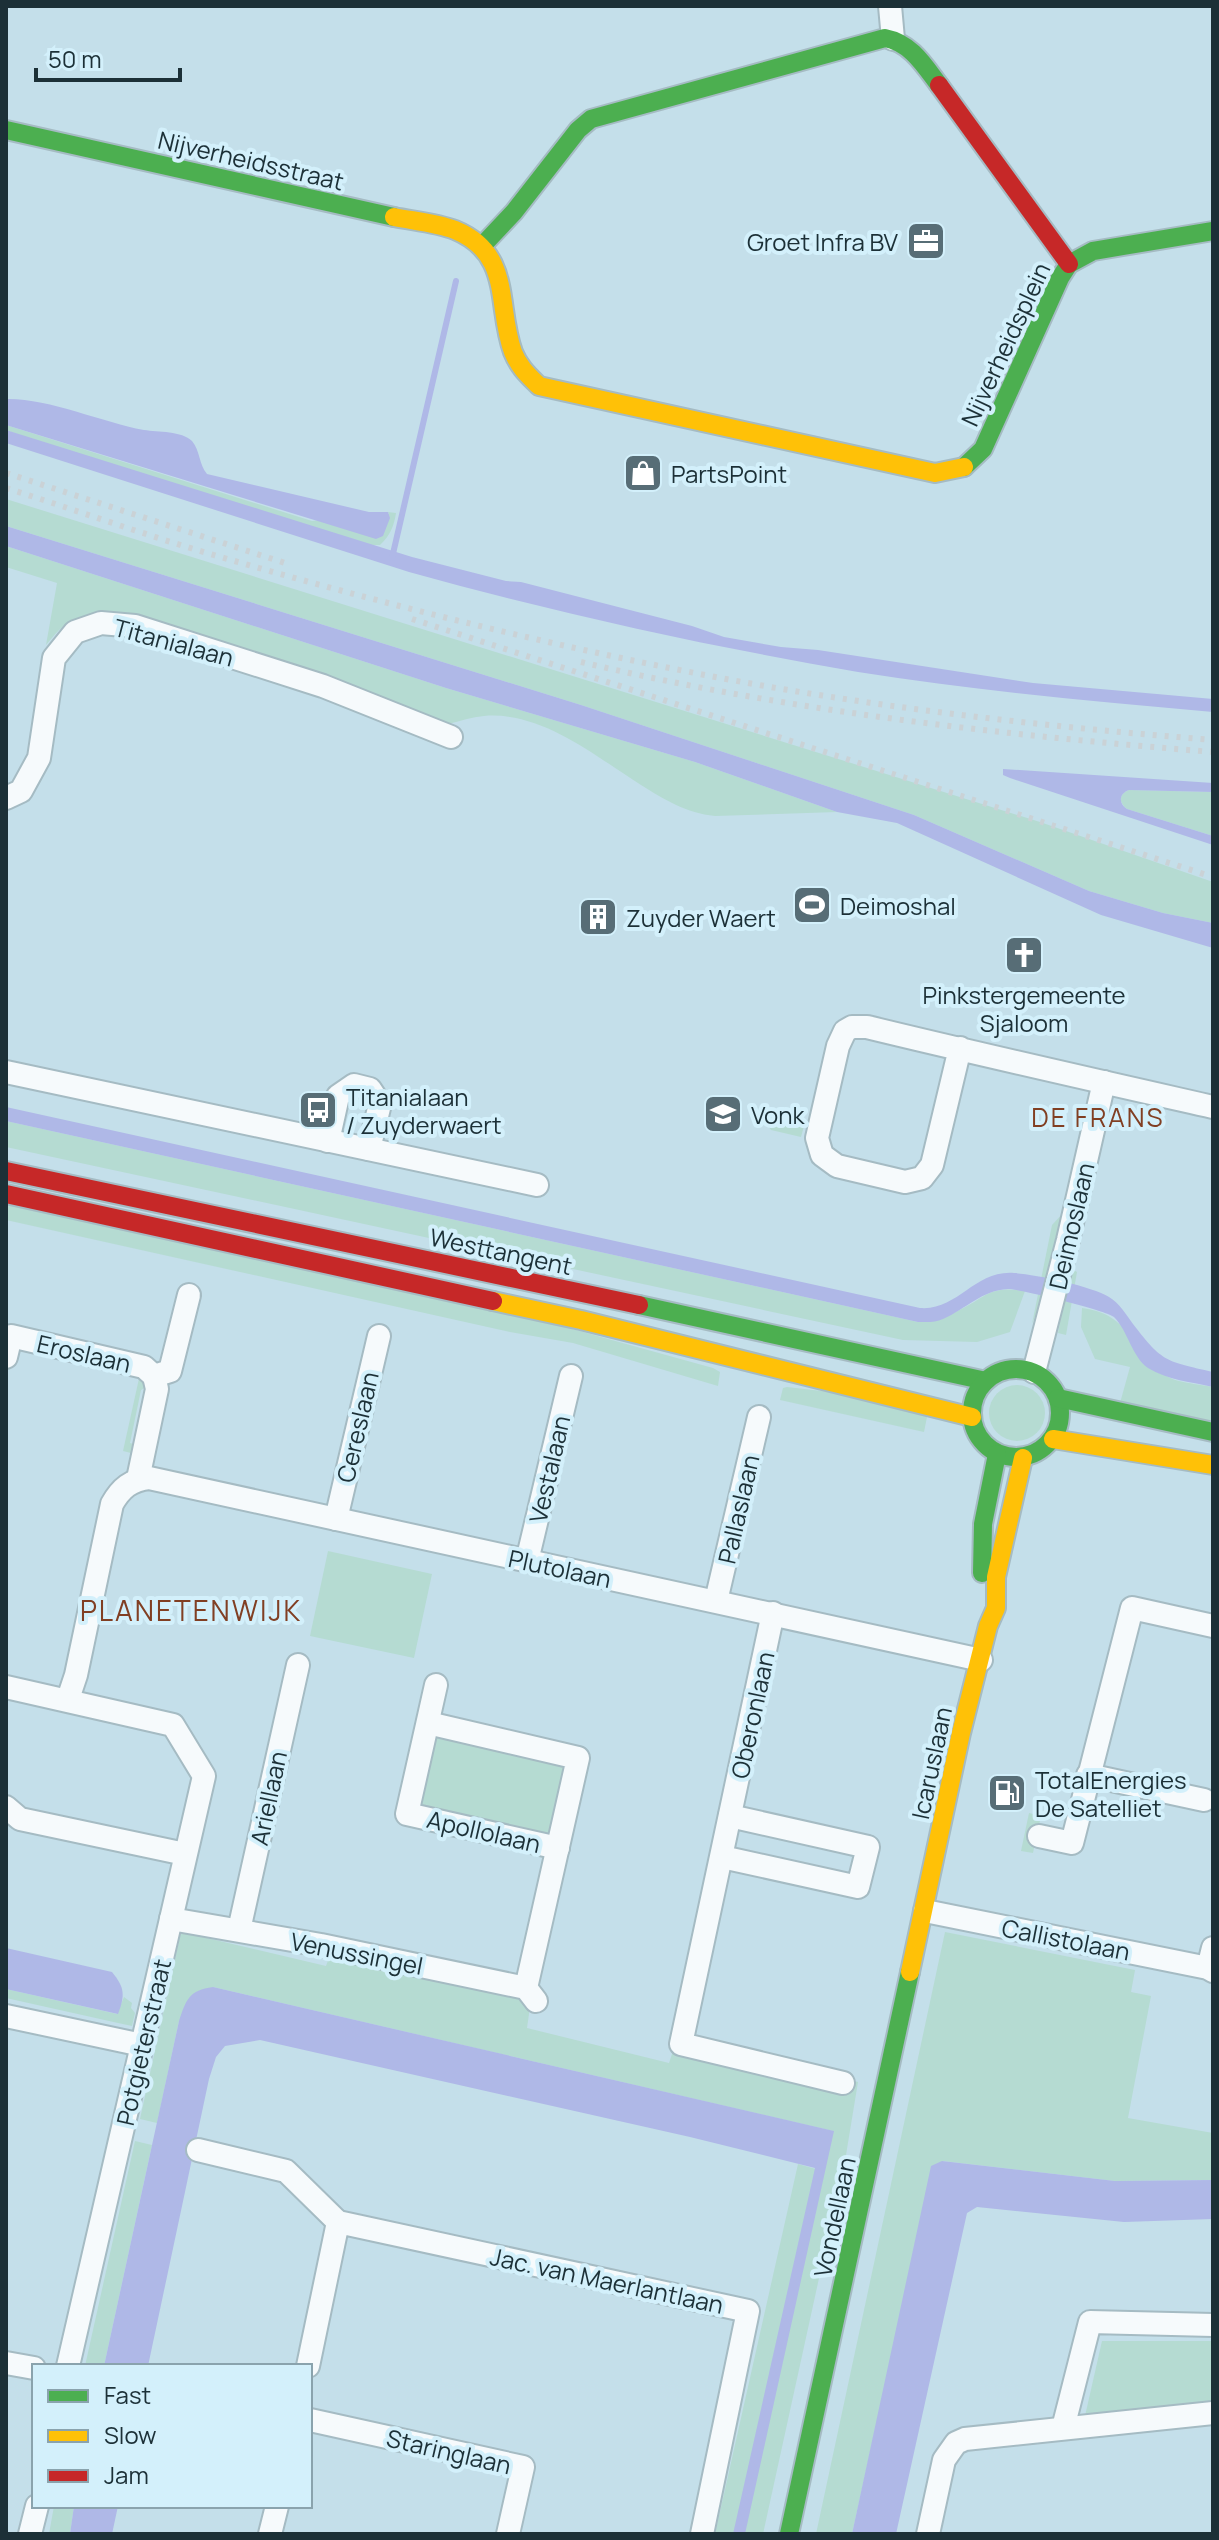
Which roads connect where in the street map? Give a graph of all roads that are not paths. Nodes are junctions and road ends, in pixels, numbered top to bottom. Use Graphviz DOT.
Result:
graph roads {
  1 [pos="890,6"];
  2 [pos="893,39"];
  3 [pos="6,130"];
  4 [pos="1213,231"];
  5 [pos="482,246"];
  6 [pos="1069,264"];
  7 [pos="451,737"];
  8 [pos="6,798"];
  9 [pos="960,1048"];
  10 [pos="6,1072"];
  11 [pos="1104,1082"];
  12 [pos="1213,1107"];
  13 [pos="328,1141"];
  14 [pos="369,1149"];
  15 [pos="6,1171"];
  16 [pos="537,1185"];
  17 [pos="6,1194"];
  18 [pos="189,1295"];
  19 [pos="379,1336"];
  20 [pos="8,1346"];
  21 [pos="1034,1372"];
  22 [pos="154,1376"];
  23 [pos="571,1376"];
  24 [pos="986,1381"];
  25 [pos="1058,1398"];
  26 [pos="759,1417"];
  27 [pos="972,1417"];
  28 [pos="1213,1432"];
  29 [pos="1053,1439"];
  30 [pos="997,1454"];
  31 [pos="1023,1458"];
  32 [pos="1213,1465"];
  33 [pos="138,1479"];
  34 [pos="336,1519"];
  35 [pos="527,1561"];
  36 [pos="716,1601"];
  37 [pos="773,1613"];
  38 [pos="988,1626"];
  39 [pos="1213,1626"];
  40 [pos="981,1660"];
  41 [pos="298,1665"];
  42 [pos="436,1685"];
  43 [pos="6,1687"];
  44 [pos="68,1699"];
  45 [pos="428,1723"];
  46 [pos="1088,1775"];
  47 [pos="1204,1800"];
  48 [pos="6,1807"];
  49 [pos="730,1816"];
  50 [pos="1039,1836"];
  51 [pos="558,1848"];
  52 [pos="185,1854"];
  53 [pos="722,1857"];
  54 [pos="925,1911"];
  55 [pos="171,1919"];
  56 [pos="239,1930"];
  57 [pos="1211,1962"];
  58 [pos="531,1995"];
  59 [pos="6,2016"];
  60 [pos="142,2045"];
  61 [pos="843,2083"];
  62 [pos="198,2150"];
  63 [pos="338,2222"];
  64 [pos="1213,2325"];
  65 [pos="6,2363"];
  66 [pos="68,2364"];
  67 [pos="308,2364"];
  68 [pos="32,2368"];
  69 [pos="1213,2413"];
  70 [pos="312,2420"];
  71 [pos="1063,2428"];
  72 [pos="36,2508"];
  73 [pos="276,2508"];
  74 [pos="30,2534"];
  75 [pos="270,2534"];
  76 [pos="508,2534"];
  77 [pos="702,2534"];
  78 [pos="789,2534"];
  79 [pos="928,2534"];
  1 -- 2 [label="street"];
  2 -- 5 [label="street"];
  2 -- 6 [label="street, Nijverheidsplein"];
  3 -- 5 [label="street, Nijverheidsstraat"];
  4 -- 6 [label="street"];
  5 -- 6 [label="street, Nijverheidsplein"];
  7 -- 8 [label="street, Titanialaan"];
  9 -- 9 [label="street"];
  9 -- 11 [label="street"];
  10 -- 13 [label="street"];
  11 -- 12 [label="street"];
  11 -- 21 [label="street, Deimoslaan"];
  13 -- 14 [label="street"];
  13 -- 14 [label="street"];
  14 -- 16 [label="street"];
  15 -- 24 [label="street, Westtangent"];
  17 -- 27 [label="street, Westtangent"];
  18 -- 22 [label="street"];
  19 -- 34 [label="street, Cereslaan"];
  20 -- 22 [label="street, Eroslaan"];
  21 -- 24 [label="street"];
  21 -- 25 [label="street"];
  22 -- 33 [label="street"];
  23 -- 35 [label="street, Vestalaan"];
  24 -- 27 [label="street"];
  25 -- 28 [label="street"];
  25 -- 29 [label="street"];
  26 -- 36 [label="street, Pallaslaan"];
  27 -- 30 [label="street"];
  29 -- 31 [label="street"];
  29 -- 32 [label="street"];
  30 -- 31 [label="street"];
  30 -- 38 [label="street, Icaruslaan"];
  31 -- 38 [label="street, Icaruslaan"];
  33 -- 34 [label="street, Plutolaan"];
  33 -- 44 [label="street"];
  34 -- 35 [label="street, Plutolaan"];
  35 -- 36 [label="street, Plutolaan"];
  36 -- 37 [label="street, Plutolaan"];
  37 -- 40 [label="street, Plutolaan"];
  37 -- 49 [label="street, Oberonlaan"];
  38 -- 40 [label="street, Icaruslaan"];
  39 -- 46 [label="street"];
  40 -- 54 [label="street, Icaruslaan"];
  41 -- 56 [label="street, Ariellaan"];
  42 -- 45 [label="street, Apollolaan"];
  43 -- 44 [label="street"];
  44 -- 52 [label="street, Potgieterstraat"];
  45 -- 51 [label="street, Apollolaan"];
  45 -- 51 [label="street, Apollolaan"];
  46 -- 47 [label="street"];
  46 -- 50 [label="street"];
  48 -- 52 [label="street"];
  49 -- 53 [label="street, Oberonlaan"];
  49 -- 53 [label="street"];
  51 -- 58 [label="street, Apollolaan"];
  52 -- 55 [label="street, Potgieterstraat"];
  53 -- 61 [label="street, Oberonlaan"];
  54 -- 57 [label="street, Callistolaan"];
  54 -- 78 [label="street, Vondellaan"];
  55 -- 56 [label="street, Venussingel"];
  55 -- 60 [label="street, Potgieterstraat"];
  56 -- 58 [label="street, Venussingel"];
  59 -- 60 [label="street"];
  60 -- 66 [label="street, Potgieterstraat"];
  62 -- 63 [label="street"];
  63 -- 67 [label="street"];
  63 -- 77 [label="street, Jac. van Maerlantlaan"];
  64 -- 71 [label="street"];
  65 -- 68 [label="street"];
  69 -- 71 [label="street"];
  70 -- 76 [label="street, Staringlaan"];
  71 -- 79 [label="street"];
  72 -- 74 [label="street"];
  73 -- 75 [label="street"];
}
